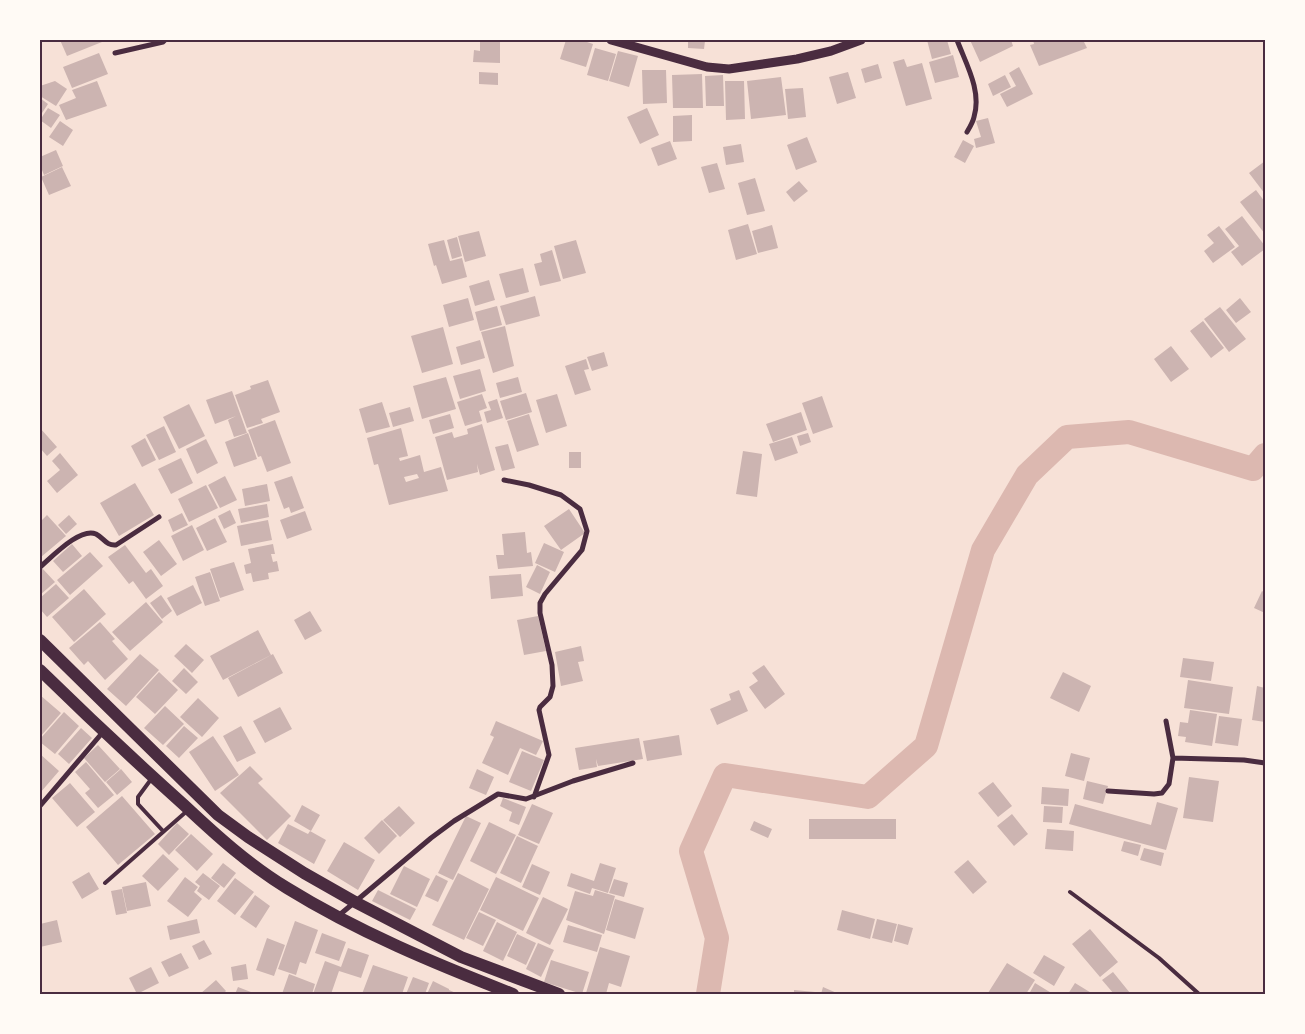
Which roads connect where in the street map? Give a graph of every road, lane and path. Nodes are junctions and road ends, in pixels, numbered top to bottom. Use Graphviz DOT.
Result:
graph roads {
  1 [pos="165,40"];
  2 [pos="611,40"];
  3 [pos="861,40"];
  4 [pos="957,40"];
  5 [pos="115,53"];
  6 [pos="967,132"];
  7 [pos="504,480"];
  8 [pos="159,517"];
  9 [pos="40,567"];
  10 [pos="40,640"];
  11 [pos="40,670"];
  12 [pos="1166,721"];
  13 [pos="103,732"];
  14 [pos="1173,758"];
  15 [pos="633,763"];
  16 [pos="1265,763"];
  17 [pos="152,777"];
  18 [pos="1108,791"];
  19 [pos="534,797"];
  20 [pos="40,806"];
  21 [pos="189,810"];
  22 [pos="163,831"];
  23 [pos="105,883"];
  24 [pos="1070,892"];
  25 [pos="355,902"];
  26 [pos="337,917"];
  27 [pos="514,994"];
  28 [pos="559,994"];
  29 [pos="1199,994"];
  1 -- 5 [label="street"];
  2 -- 3 [label="street"];
  4 -- 6 [label="street"];
  7 -- 19 [label="street"];
  8 -- 9 [label="street"];
  10 -- 25 [label="highway"];
  11 -- 13 [label="highway"];
  12 -- 14 [label="street"];
  13 -- 17 [label="highway"];
  13 -- 20 [label="street"];
  14 -- 16 [label="street"];
  14 -- 18 [label="street"];
  15 -- 19 [label="street"];
  17 -- 21 [label="highway"];
  17 -- 22 [label="lane"];
  19 -- 25 [label="street"];
  21 -- 22 [label="lane"];
  21 -- 26 [label="highway"];
  22 -- 23 [label="lane"];
  24 -- 29 [label="lane"];
  25 -- 26 [label="street"];
  25 -- 28 [label="highway"];
  26 -- 27 [label="highway"];
}
